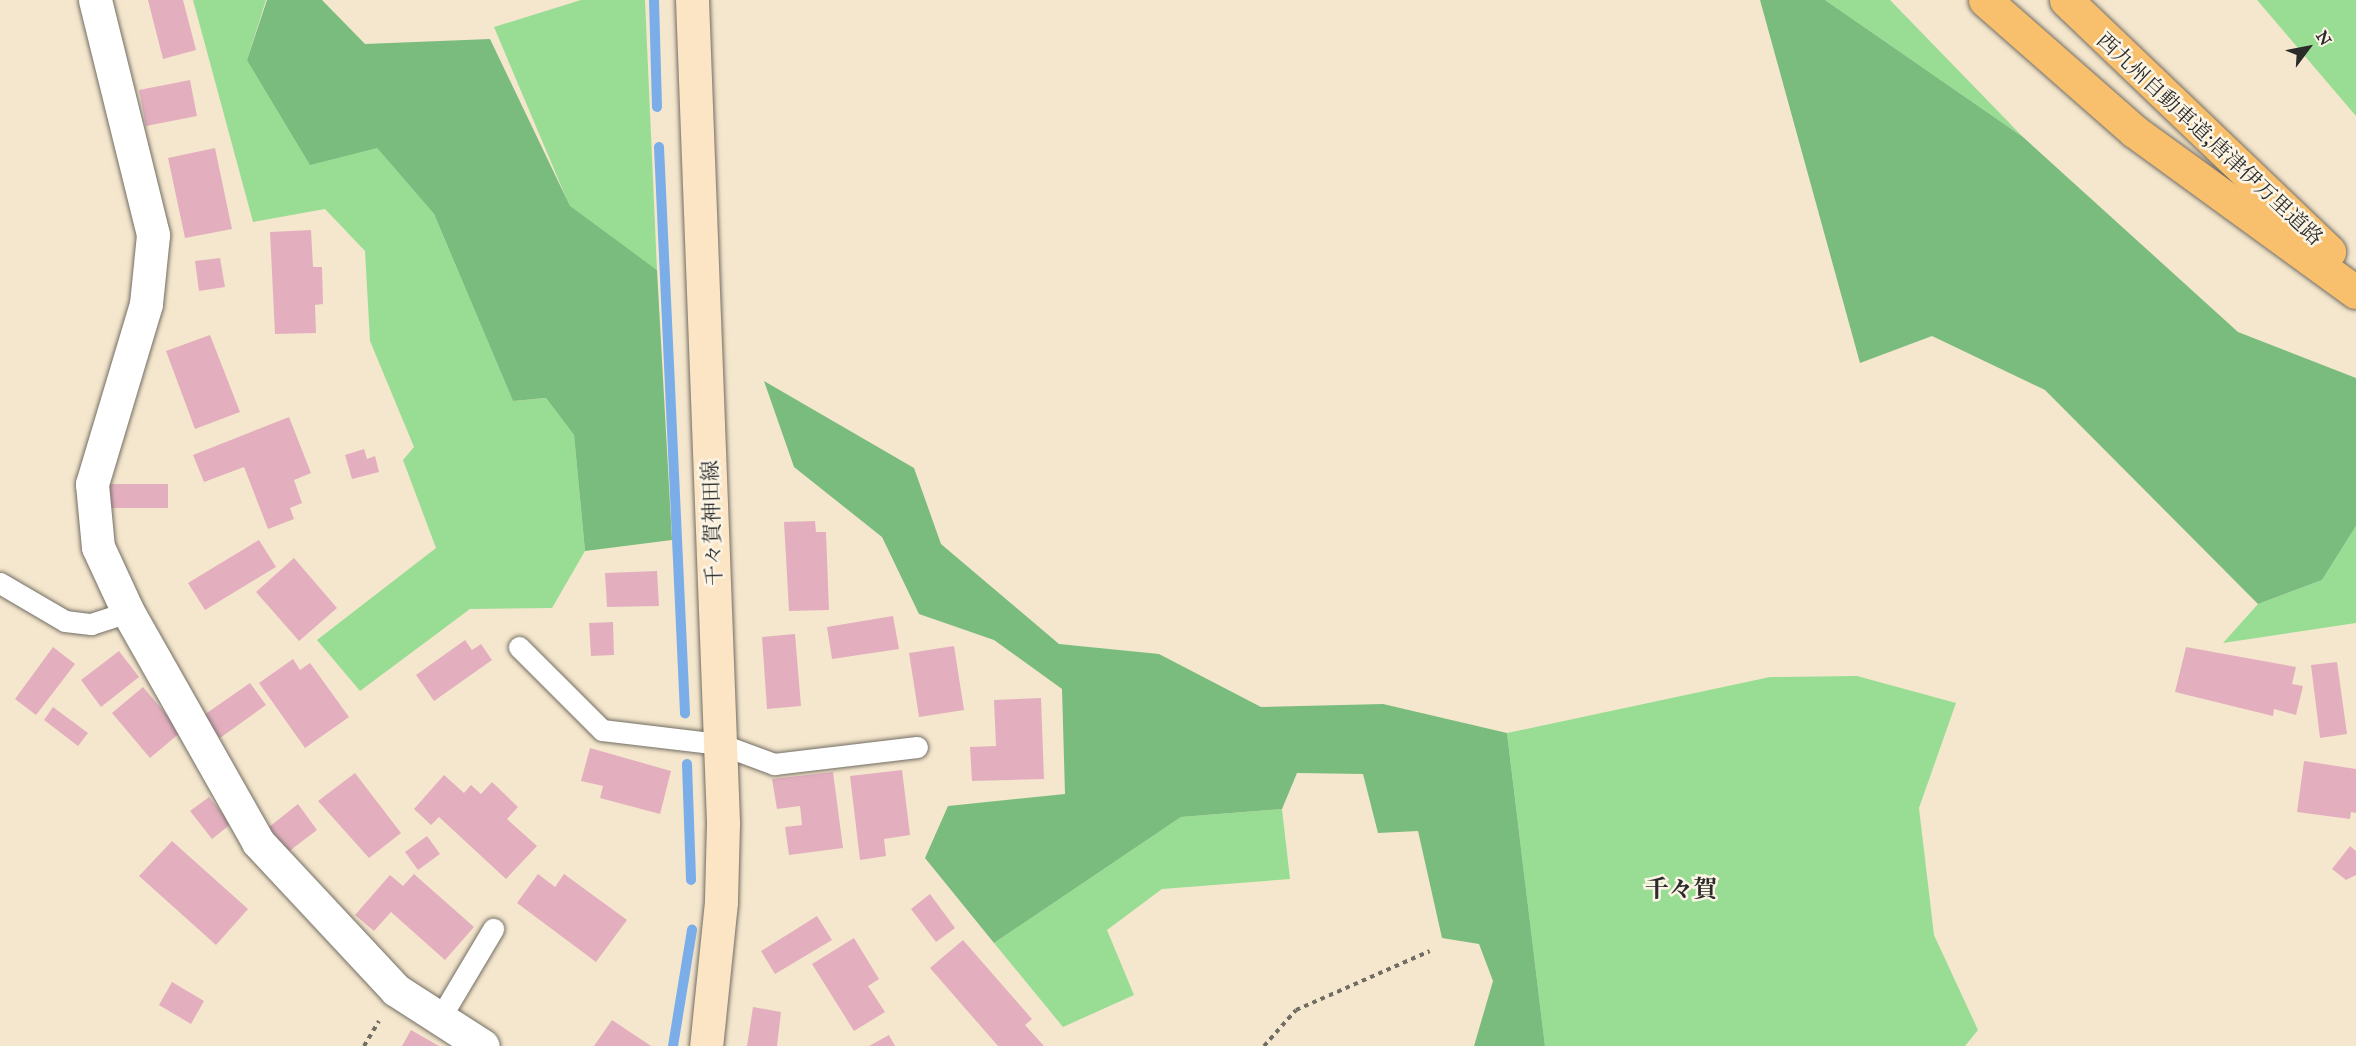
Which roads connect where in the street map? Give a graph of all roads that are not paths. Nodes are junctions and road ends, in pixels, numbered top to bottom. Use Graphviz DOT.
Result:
graph roads {
  1 [pos="95,0"];
  2 [pos="692,0"];
  3 [pos="1985,0"];
  4 [pos="2066,0"];
  5 [pos="2074,0"];
  6 [pos="2092,27"];
  7 [pos="2356,276"];
  8 [pos="2356,292"];
  9 [pos="0,583"];
  10 [pos="128,612"];
  11 [pos="519,647"];
  12 [pos="720,744"];
  13 [pos="917,747"];
  14 [pos="493,929"];
  15 [pos="440,1018"];
  16 [pos="483,1046"];
  17 [pos="706,1046"];
  1 -- 10 [label="street"];
  2 -- 12 [label="main road, 千々賀神田線"];
  3 -- 8 [label="highway"];
  4 -- 6 [label="highway, 西九州自動車道;唐津伊万里道路"];
  5 -- 6 [label="highway"];
  6 -- 7 [label="highway, 西九州自動車道;唐津伊万里道路"];
  9 -- 10 [label="lane"];
  10 -- 15 [label="street"];
  11 -- 12 [label="lane"];
  12 -- 13 [label="lane"];
  12 -- 17 [label="main road, 千々賀神田線"];
  14 -- 15 [label="lane"];
  15 -- 16 [label="street"];
}
